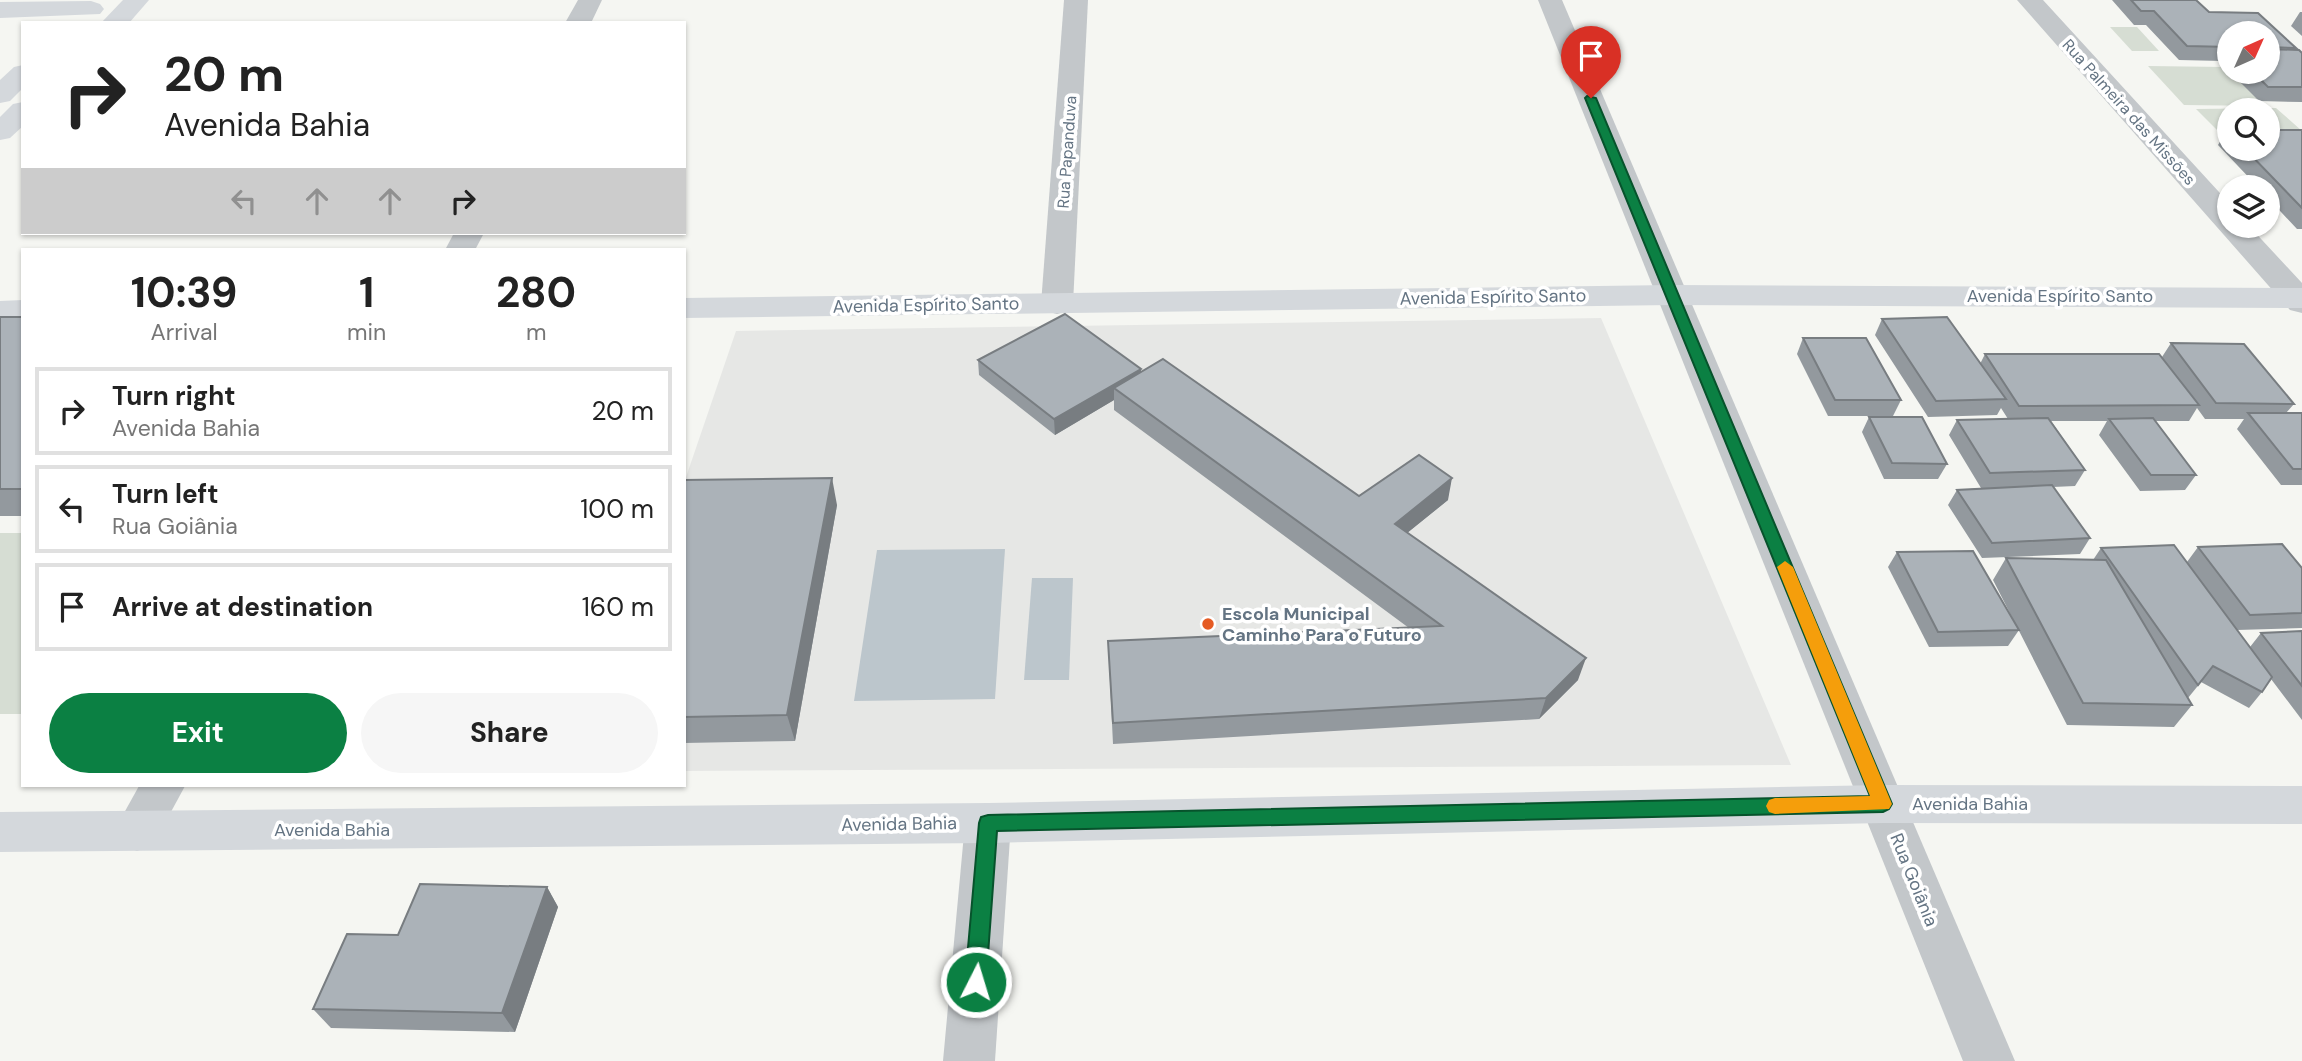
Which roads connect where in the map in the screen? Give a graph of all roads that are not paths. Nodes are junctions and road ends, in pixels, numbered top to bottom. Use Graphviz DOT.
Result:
graph roads {
  1 [pos="137,0"];
  2 [pos="590,0"];
  3 [pos="1076,0"];
  4 [pos="1550,0"];
  5 [pos="2029,0"];
  6 [pos="0,10"];
  7 [pos="89,11"];
  8 [pos="116,21"];
  9 [pos="579,21"];
  10 [pos="21,76"];
  11 [pos="0,95"];
  12 [pos="21,112"];
  13 [pos="0,132"];
  14 [pos="2217,208"];
  15 [pos="2244,238"];
  16 [pos="1672,295"];
  17 [pos="2300,299"];
  18 [pos="1057,304"];
  19 [pos="686,308"];
  20 [pos="21,310"];
  21 [pos="0,311"];
  22 [pos="161,787"];
  23 [pos="1883,804"];
  24 [pos="2302,806"];
  25 [pos="988,823"];
  26 [pos="137,831"];
  27 [pos="0,832"];
  28 [pos="970,1061"];
  29 [pos="1989,1061"];
  1 -- 8 [label="street"];
  2 -- 9 [label="street"];
  3 -- 18 [label="street, Rua Papanduva"];
  4 -- 16 [label="street, Rua Goiânia"];
  5 -- 14 [label="street, Rua Palmeira das Missões"];
  6 -- 7 [label="street"];
  10 -- 11 [label="street"];
  12 -- 13 [label="street"];
  15 -- 17 [label="street, Rua Palmeira das Missões"];
  16 -- 17 [label="street, Avenida Espírito Santo"];
  16 -- 18 [label="street, Avenida Espírito Santo"];
  16 -- 23 [label="street, Rua Goiânia"];
  18 -- 19 [label="street, Avenida Espírito Santo"];
  20 -- 21 [label="street"];
  22 -- 26 [label="street"];
  23 -- 24 [label="street, Avenida Bahia"];
  23 -- 25 [label="street, Avenida Bahia"];
  23 -- 29 [label="street, Rua Goiânia"];
  25 -- 26 [label="street, Avenida Bahia"];
  25 -- 28 [label="street"];
  26 -- 27 [label="street, Avenida Bahia"];
}
